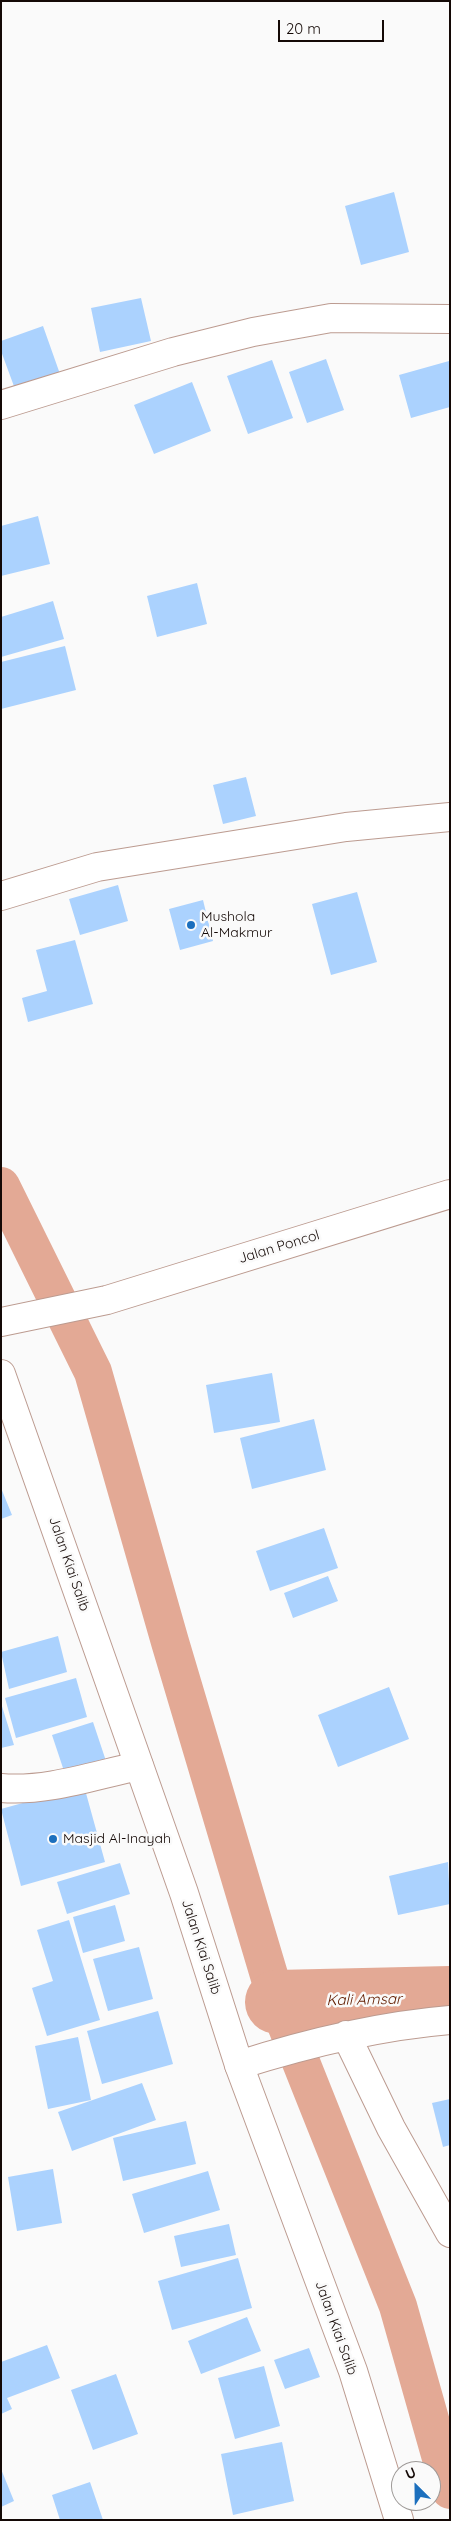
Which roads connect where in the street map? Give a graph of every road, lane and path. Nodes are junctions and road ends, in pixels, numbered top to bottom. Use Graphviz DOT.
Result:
graph roads {
  1 [pos="450,318"];
  2 [pos="1,405"];
  3 [pos="450,817"];
  4 [pos="1,896"];
  5 [pos="450,1194"];
  6 [pos="1,1322"];
  7 [pos="1,1374"];
  8 [pos="140,1766"];
  9 [pos="1,1788"];
  10 [pos="450,2020"];
  11 [pos="340,2037"];
  12 [pos="239,2066"];
  13 [pos="450,2233"];
  14 [pos="400,2520"];
  1 -- 2 [label="street"];
  3 -- 4 [label="street"];
  5 -- 6 [label="street, Jalan Poncol"];
  7 -- 8 [label="street, Jalan Kiai Salib"];
  8 -- 9 [label="street"];
  8 -- 12 [label="street, Jalan Kiai Salib"];
  10 -- 11 [label="street"];
  11 -- 12 [label="street"];
  11 -- 13 [label="street"];
  12 -- 14 [label="street, Jalan Kiai Salib"];
}
